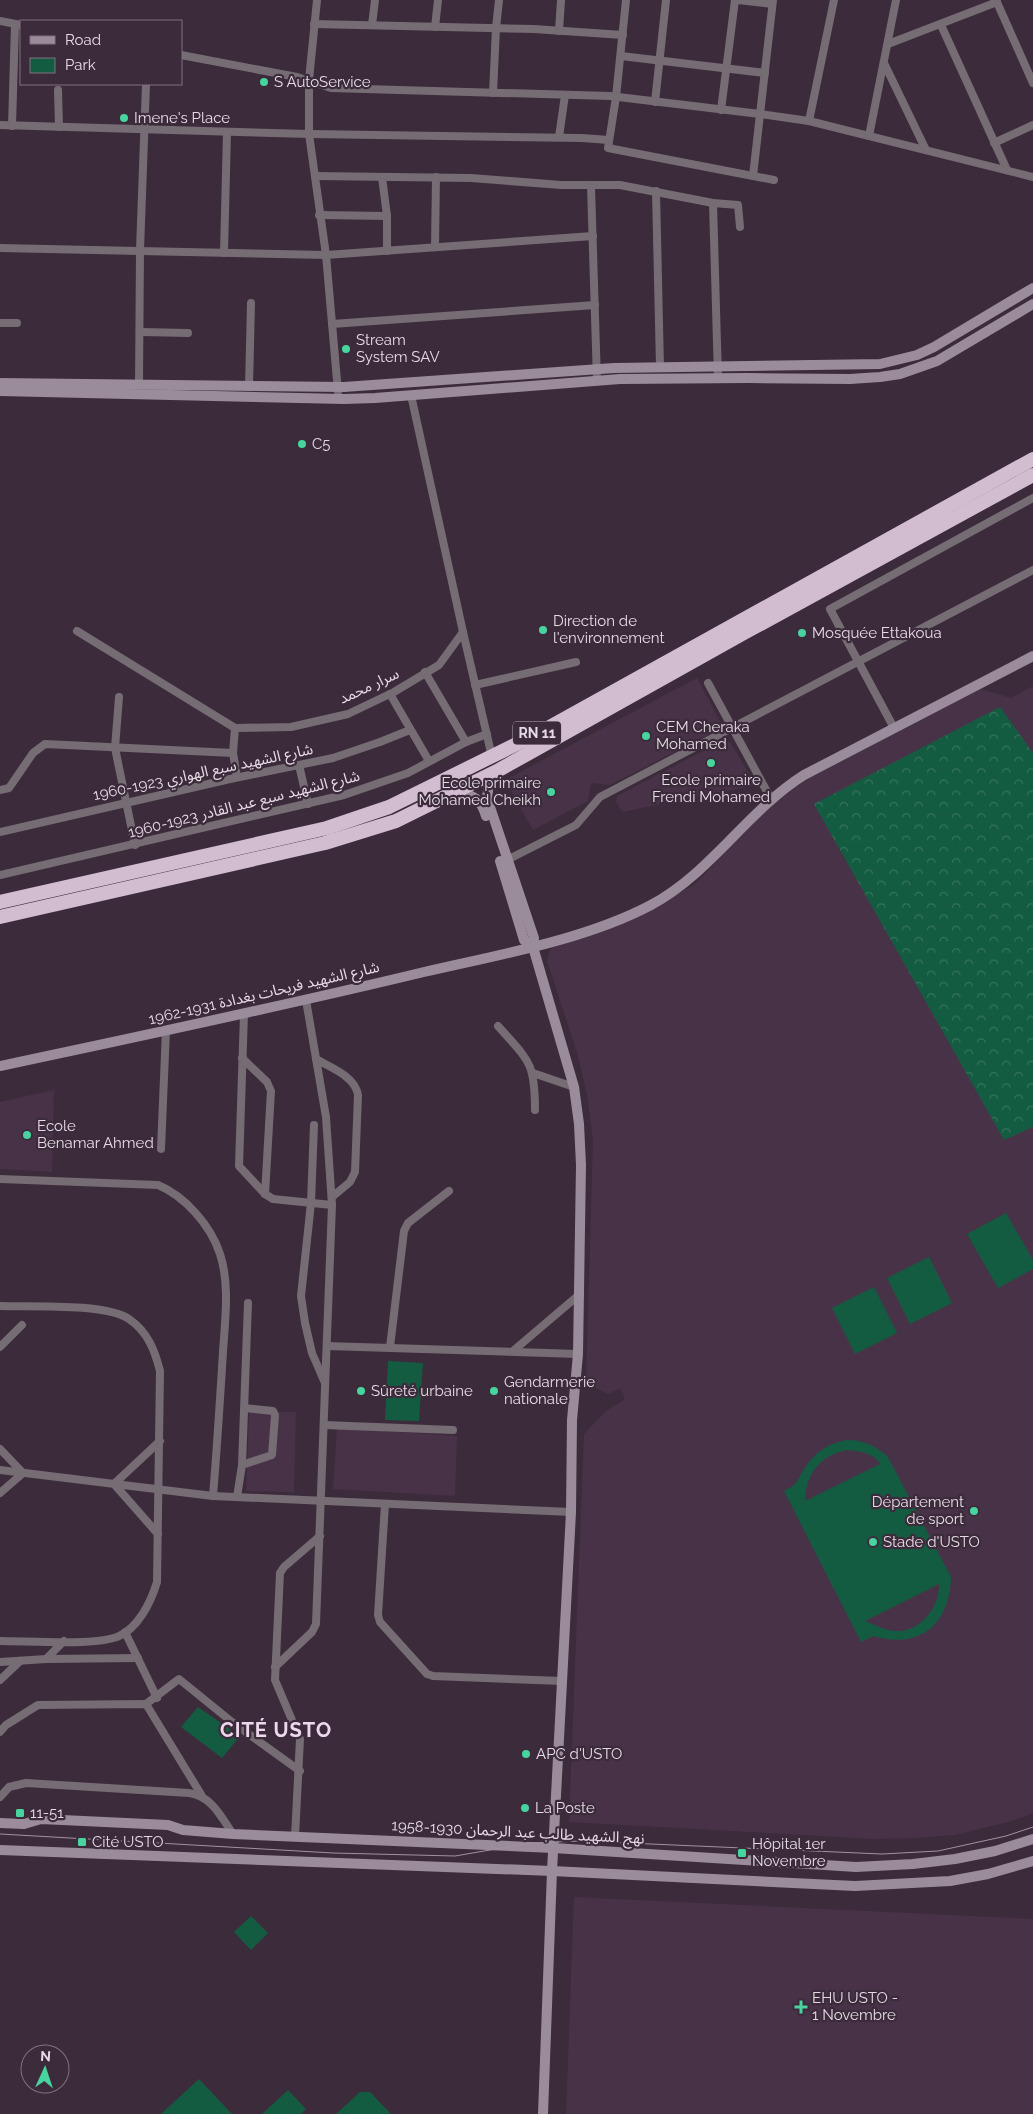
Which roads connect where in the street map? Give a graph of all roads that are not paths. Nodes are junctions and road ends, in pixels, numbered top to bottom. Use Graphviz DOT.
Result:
graph roads {
  1 [pos="316,0"];
  2 [pos="375,0"];
  3 [pos="438,0"];
  4 [pos="499,0"];
  5 [pos="561,0"];
  6 [pos="626,0"];
  7 [pos="666,0"];
  8 [pos="737,0"];
  9 [pos="834,0"];
  10 [pos="896,0"];
  11 [pos="996,1"];
  12 [pos="772,2"];
  13 [pos="0,21"];
  14 [pos="314,24"];
  15 [pos="941,24"];
  16 [pos="18,25"];
  17 [pos="372,25"];
  18 [pos="435,27"];
  19 [pos="496,28"];
  20 [pos="559,31"];
  21 [pos="623,35"];
  22 [pos="888,44"];
  23 [pos="182,55"];
  24 [pos="620,56"];
  25 [pos="659,61"];
  26 [pos="884,63"];
  27 [pos="726,68"];
  28 [pos="765,73"];
  29 [pos="309,80"];
  30 [pos="1033,83"];
  31 [pos="146,85"];
  32 [pos="58,90"];
  33 [pos="493,93"];
  34 [pos="565,95"];
  35 [pos="616,97"];
  36 [pos="655,102"];
  37 [pos="721,110"];
  38 [pos="760,114"];
  39 [pos="809,121"];
  40 [pos="0,125"];
  41 [pos="1033,125"];
  42 [pos="12,126"];
  43 [pos="59,127"];
  44 [pos="144,130"];
  45 [pos="227,132"];
  46 [pos="309,134"];
  47 [pos="869,136"];
  48 [pos="559,138"];
  49 [pos="609,140"];
  50 [pos="994,143"];
  51 [pos="926,150"];
  52 [pos="1007,170"];
  53 [pos="315,176"];
  54 [pos="753,176"];
  55 [pos="382,177"];
  56 [pos="436,177"];
  57 [pos="1033,177"];
  58 [pos="774,180"];
  59 [pos="591,186"];
  60 [pos="656,191"];
  61 [pos="713,203"];
  62 [pos="319,215"];
  63 [pos="387,216"];
  64 [pos="740,227"];
  65 [pos="593,236"];
  66 [pos="435,247"];
  67 [pos="0,248"];
  68 [pos="140,250"];
  69 [pos="387,251"];
  70 [pos="224,253"];
  71 [pos="326,255"];
  72 [pos="1033,288"];
  73 [pos="251,303"];
  74 [pos="1033,304"];
  75 [pos="595,305"];
  76 [pos="0,323"];
  77 [pos="18,323"];
  78 [pos="332,324"];
  79 [pos="141,332"];
  80 [pos="188,333"];
  81 [pos="717,366"];
  82 [pos="660,367"];
  83 [pos="597,370"];
  84 [pos="718,378"];
  85 [pos="597,381"];
  86 [pos="0,382"];
  87 [pos="139,385"];
  88 [pos="249,387"];
  89 [pos="338,387"];
  90 [pos="0,391"];
  91 [pos="411,396"];
  92 [pos="338,399"];
  93 [pos="1033,458"];
  94 [pos="1033,475"];
  95 [pos="1033,498"];
  96 [pos="1033,570"];
  97 [pos="77,631"];
  98 [pos="463,632"];
  99 [pos="1033,656"];
  100 [pos="576,662"];
  101 [pos="858,662"];
  102 [pos="425,672"];
  103 [pos="708,682"];
  104 [pos="475,685"];
  105 [pos="390,694"];
  106 [pos="119,697"];
  107 [pos="733,727"];
  108 [pos="235,728"];
  109 [pos="894,728"];
  110 [pos="410,730"];
  111 [pos="487,734"];
  112 [pos="466,742"];
  113 [pos="115,748"];
  114 [pos="233,752"];
  115 [pos="492,757"];
  116 [pos="429,761"];
  117 [pos="299,764"];
  118 [pos="497,771"];
  119 [pos="237,777"];
  120 [pos="0,790"];
  121 [pos="457,792"];
  122 [pos="771,799"];
  123 [pos="126,802"];
  124 [pos="308,804"];
  125 [pos="0,832"];
  126 [pos="136,845"];
  127 [pos="504,862"];
  128 [pos="0,875"];
  129 [pos="0,902"];
  130 [pos="0,917"];
  131 [pos="533,947"];
  132 [pos="306,1000"];
  133 [pos="244,1014"];
  134 [pos="498,1026"];
  135 [pos="166,1030"];
  136 [pos="242,1058"];
  137 [pos="316,1059"];
  138 [pos="0,1066"];
  139 [pos="533,1073"];
  140 [pos="574,1087"];
  141 [pos="535,1110"];
  142 [pos="314,1124"];
  143 [pos="161,1149"];
  144 [pos="0,1179"];
  145 [pos="449,1191"];
  146 [pos="265,1194"];
  147 [pos="332,1201"];
  148 [pos="311,1203"];
  149 [pos="580,1294"];
  150 [pos="248,1302"];
  151 [pos="0,1306"];
  152 [pos="22,1325"];
  153 [pos="0,1346"];
  154 [pos="328,1346"];
  155 [pos="390,1347"];
  156 [pos="513,1351"];
  157 [pos="578,1354"];
  158 [pos="326,1385"];
  159 [pos="245,1408"];
  160 [pos="324,1425"];
  161 [pos="453,1430"];
  162 [pos="160,1441"];
  163 [pos="0,1449"];
  164 [pos="242,1465"];
  165 [pos="0,1470"];
  166 [pos="23,1473"];
  167 [pos="114,1484"];
  168 [pos="159,1489"];
  169 [pos="0,1493"];
  170 [pos="213,1496"];
  171 [pos="237,1497"];
  172 [pos="321,1501"];
  173 [pos="385,1504"];
  174 [pos="571,1512"];
  175 [pos="158,1534"];
  176 [pos="320,1536"];
  177 [pos="125,1632"];
  178 [pos="0,1641"];
  179 [pos="64,1641"];
  180 [pos="138,1658"];
  181 [pos="46,1659"];
  182 [pos="20,1661"];
  183 [pos="0,1662"];
  184 [pos="275,1667"];
  185 [pos="0,1680"];
  186 [pos="562,1681"];
  187 [pos="157,1698"];
  188 [pos="146,1704"];
  189 [pos="0,1732"];
  190 [pos="300,1771"];
  191 [pos="202,1796"];
  192 [pos="0,1797"];
  193 [pos="0,1823"];
  194 [pos="233,1834"];
  195 [pos="295,1837"];
  196 [pos="1033,1839"];
  197 [pos="553,1848"];
  198 [pos="0,1850"];
  199 [pos="1033,1861"];
  200 [pos="552,1871"];
  201 [pos="543,2114"];
  1 -- 14 [label="street"];
  2 -- 17 [label="street"];
  3 -- 18 [label="street"];
  4 -- 19 [label="street"];
  5 -- 20 [label="street"];
  6 -- 21 [label="street"];
  7 -- 25 [label="street"];
  8 -- 12 [label="street"];
  8 -- 27 [label="street"];
  9 -- 39 [label="street"];
  10 -- 22 [label="street"];
  11 -- 15 [label="street"];
  11 -- 30 [label="street"];
  12 -- 28 [label="street"];
  13 -- 16 [label="street"];
  14 -- 17 [label="street"];
  14 -- 29 [label="street"];
  15 -- 22 [label="street"];
  15 -- 50 [label="street"];
  16 -- 42 [label="street"];
  17 -- 18 [label="street"];
  18 -- 19 [label="street"];
  19 -- 20 [label="street"];
  19 -- 33 [label="street"];
  20 -- 21 [label="street"];
  21 -- 24 [label="street"];
  22 -- 26 [label="street"];
  23 -- 29 [label="street"];
  24 -- 25 [label="street"];
  24 -- 35 [label="street"];
  25 -- 27 [label="street"];
  25 -- 36 [label="street"];
  26 -- 47 [label="street"];
  26 -- 51 [label="street"];
  27 -- 28 [label="street"];
  27 -- 37 [label="street"];
  28 -- 38 [label="street"];
  29 -- 33 [label="street"];
  29 -- 46 [label="street"];
  31 -- 44 [label="street"];
  32 -- 43 [label="street"];
  33 -- 34 [label="street"];
  34 -- 35 [label="street"];
  34 -- 48 [label="street"];
  35 -- 36 [label="street"];
  35 -- 49 [label="street"];
  36 -- 37 [label="street"];
  37 -- 38 [label="street"];
  38 -- 39 [label="street"];
  38 -- 54 [label="street"];
  39 -- 47 [label="street"];
  40 -- 42 [label="street"];
  41 -- 50 [label="street"];
  42 -- 43 [label="street"];
  43 -- 44 [label="street"];
  44 -- 45 [label="street"];
  44 -- 68 [label="street"];
  45 -- 46 [label="street"];
  45 -- 70 [label="street"];
  46 -- 48 [label="street"];
  46 -- 53 [label="street"];
  47 -- 51 [label="street"];
  48 -- 49 [label="street"];
  49 -- 54 [label="street"];
  50 -- 52 [label="street"];
  51 -- 52 [label="street"];
  52 -- 57 [label="street"];
  53 -- 55 [label="street"];
  53 -- 62 [label="street"];
  54 -- 58 [label="street"];
  55 -- 56 [label="street"];
  55 -- 63 [label="street"];
  56 -- 59 [label="street"];
  56 -- 66 [label="street"];
  59 -- 60 [label="street"];
  59 -- 65 [label="street"];
  60 -- 61 [label="street"];
  60 -- 82 [label="street"];
  61 -- 64 [label="street"];
  61 -- 81 [label="street"];
  62 -- 63 [label="street"];
  62 -- 71 [label="street"];
  63 -- 69 [label="street"];
  65 -- 66 [label="street"];
  65 -- 75 [label="street"];
  66 -- 69 [label="street"];
  67 -- 68 [label="street"];
  68 -- 70 [label="street"];
  68 -- 79 [label="street"];
  69 -- 71 [label="street"];
  70 -- 71 [label="street"];
  71 -- 78 [label="street"];
  72 -- 81 [label="main road"];
  73 -- 88 [label="street"];
  74 -- 84 [label="main road"];
  75 -- 78 [label="street"];
  75 -- 83 [label="street"];
  76 -- 77 [label="street"];
  78 -- 89 [label="street"];
  79 -- 80 [label="street"];
  79 -- 87 [label="street"];
  81 -- 82 [label="main road"];
  81 -- 84 [label="street"];
  82 -- 83 [label="main road"];
  83 -- 85 [label="street"];
  83 -- 89 [label="main road"];
  84 -- 85 [label="main road"];
  85 -- 91 [label="main road"];
  86 -- 87 [label="main road"];
  87 -- 88 [label="main road"];
  88 -- 89 [label="main road"];
  89 -- 92 [label="street"];
  90 -- 92 [label="main road"];
  91 -- 92 [label="main road"];
  91 -- 98 [label="street"];
  93 -- 115 [label="highway, RN 11"];
  94 -- 118 [label="highway, RN 11"];
  95 -- 101 [label="street"];
  96 -- 101 [label="street"];
  97 -- 108 [label="street"];
  98 -- 102 [label="street, سرار محمد"];
  98 -- 104 [label="street"];
  99 -- 109 [label="main road, شارع الشهيد فريحات بغدادة 1931-1962"];
  100 -- 104 [label="street"];
  101 -- 107 [label="street"];
  101 -- 109 [label="street"];
  102 -- 105 [label="street, سرار محمد"];
  102 -- 112 [label="street"];
  103 -- 107 [label="street"];
  104 -- 111 [label="street"];
  105 -- 108 [label="street, سرار محمد"];
  105 -- 110 [label="street"];
  106 -- 113 [label="street"];
  107 -- 122 [label="street"];
  107 -- 127 [label="street"];
  108 -- 114 [label="street"];
  109 -- 122 [label="main road, شارع الشهيد فريحات بغدادة 1931-1962"];
  110 -- 116 [label="street"];
  110 -- 117 [label="street, شارع الشهيد سبع الهواري 1923-1960"];
  111 -- 112 [label="street, شارع الشهيد سبع عبد القادر 1923-1960"];
  111 -- 115 [label="street"];
  112 -- 116 [label="street, شارع الشهيد سبع عبد القادر 1923-1960"];
  113 -- 114 [label="street"];
  113 -- 120 [label="street"];
  113 -- 123 [label="street"];
  114 -- 119 [label="street"];
  115 -- 129 [label="highway, RN 11"];
  116 -- 124 [label="street, شارع الشهيد سبع عبد القادر 1923-1960"];
  117 -- 119 [label="street, شارع الشهيد سبع الهواري 1923-1960"];
  117 -- 124 [label="street"];
  118 -- 121 [label="highway, RN 11"];
  118 -- 127 [label="main road"];
  119 -- 123 [label="street, شارع الشهيد سبع الهواري 1923-1960"];
  121 -- 127 [label="main road"];
  121 -- 130 [label="highway, RN 11"];
  122 -- 131 [label="main road, شارع الشهيد فريحات بغدادة 1931-1962"];
  123 -- 125 [label="street, شارع الشهيد سبع الهواري 1923-1960"];
  123 -- 126 [label="street"];
  124 -- 126 [label="street, شارع الشهيد سبع عبد القادر 1923-1960"];
  126 -- 128 [label="street, شارع الشهيد سبع عبد القادر 1923-1960"];
  127 -- 131 [label="main road"];
  131 -- 132 [label="main road, شارع الشهيد فريحات بغدادة 1931-1962"];
  131 -- 140 [label="main road"];
  132 -- 133 [label="main road, شارع الشهيد فريحات بغدادة 1931-1962"];
  132 -- 137 [label="street"];
  133 -- 135 [label="main road, شارع الشهيد فريحات بغدادة 1931-1962"];
  133 -- 136 [label="street"];
  134 -- 139 [label="street"];
  135 -- 138 [label="main road, شارع الشهيد فريحات بغدادة 1931-1962"];
  135 -- 143 [label="street"];
  136 -- 146 [label="street"];
  136 -- 146 [label="street"];
  137 -- 147 [label="street"];
  137 -- 147 [label="street"];
  139 -- 140 [label="street"];
  139 -- 141 [label="street"];
  140 -- 149 [label="main road"];
  142 -- 148 [label="street"];
  144 -- 170 [label="street"];
  145 -- 155 [label="street"];
  146 -- 148 [label="street"];
  147 -- 148 [label="street"];
  147 -- 154 [label="street"];
  148 -- 158 [label="street"];
  149 -- 156 [label="street"];
  149 -- 157 [label="main road"];
  150 -- 159 [label="street"];
  151 -- 162 [label="street"];
  152 -- 153 [label="street"];
  154 -- 155 [label="street"];
  154 -- 158 [label="street"];
  155 -- 156 [label="street"];
  156 -- 157 [label="street"];
  157 -- 174 [label="main road"];
  158 -- 160 [label="street"];
  159 -- 164 [label="street"];
  159 -- 164 [label="street"];
  160 -- 161 [label="street"];
  160 -- 172 [label="street"];
  162 -- 167 [label="street"];
  162 -- 168 [label="street"];
  163 -- 166 [label="street"];
  164 -- 171 [label="street"];
  165 -- 166 [label="street"];
  166 -- 167 [label="street"];
  166 -- 169 [label="street"];
  167 -- 168 [label="street"];
  167 -- 175 [label="street"];
  168 -- 170 [label="street"];
  168 -- 175 [label="street"];
  170 -- 171 [label="street"];
  171 -- 172 [label="street"];
  172 -- 173 [label="street"];
  172 -- 176 [label="street"];
  173 -- 174 [label="street"];
  173 -- 186 [label="street"];
  174 -- 186 [label="main road"];
  175 -- 177 [label="street"];
  176 -- 184 [label="street"];
  176 -- 184 [label="street"];
  177 -- 179 [label="street"];
  177 -- 180 [label="street"];
  178 -- 179 [label="street"];
  179 -- 181 [label="street"];
  180 -- 181 [label="street"];
  180 -- 187 [label="street"];
  181 -- 182 [label="street"];
  182 -- 183 [label="street"];
  182 -- 185 [label="street"];
  184 -- 190 [label="street"];
  186 -- 197 [label="main road"];
  187 -- 188 [label="street"];
  187 -- 190 [label="street"];
  188 -- 189 [label="street"];
  188 -- 191 [label="street"];
  190 -- 195 [label="street"];
  191 -- 192 [label="street"];
  191 -- 194 [label="street"];
  193 -- 194 [label="main road, نهج الشهيد طالب عبد الرحمان 1930-1958"];
  194 -- 195 [label="main road, نهج الشهيد طالب عبد الرحمان 1930-1958"];
  195 -- 197 [label="main road, نهج الشهيد طالب عبد الرحمان 1930-1958"];
  196 -- 197 [label="main road, نهج الشهيد طالب عبد الرحمان 1930-1958"];
  197 -- 200 [label="main road"];
  198 -- 200 [label="main road"];
  199 -- 200 [label="main road"];
  200 -- 201 [label="main road"];
}
